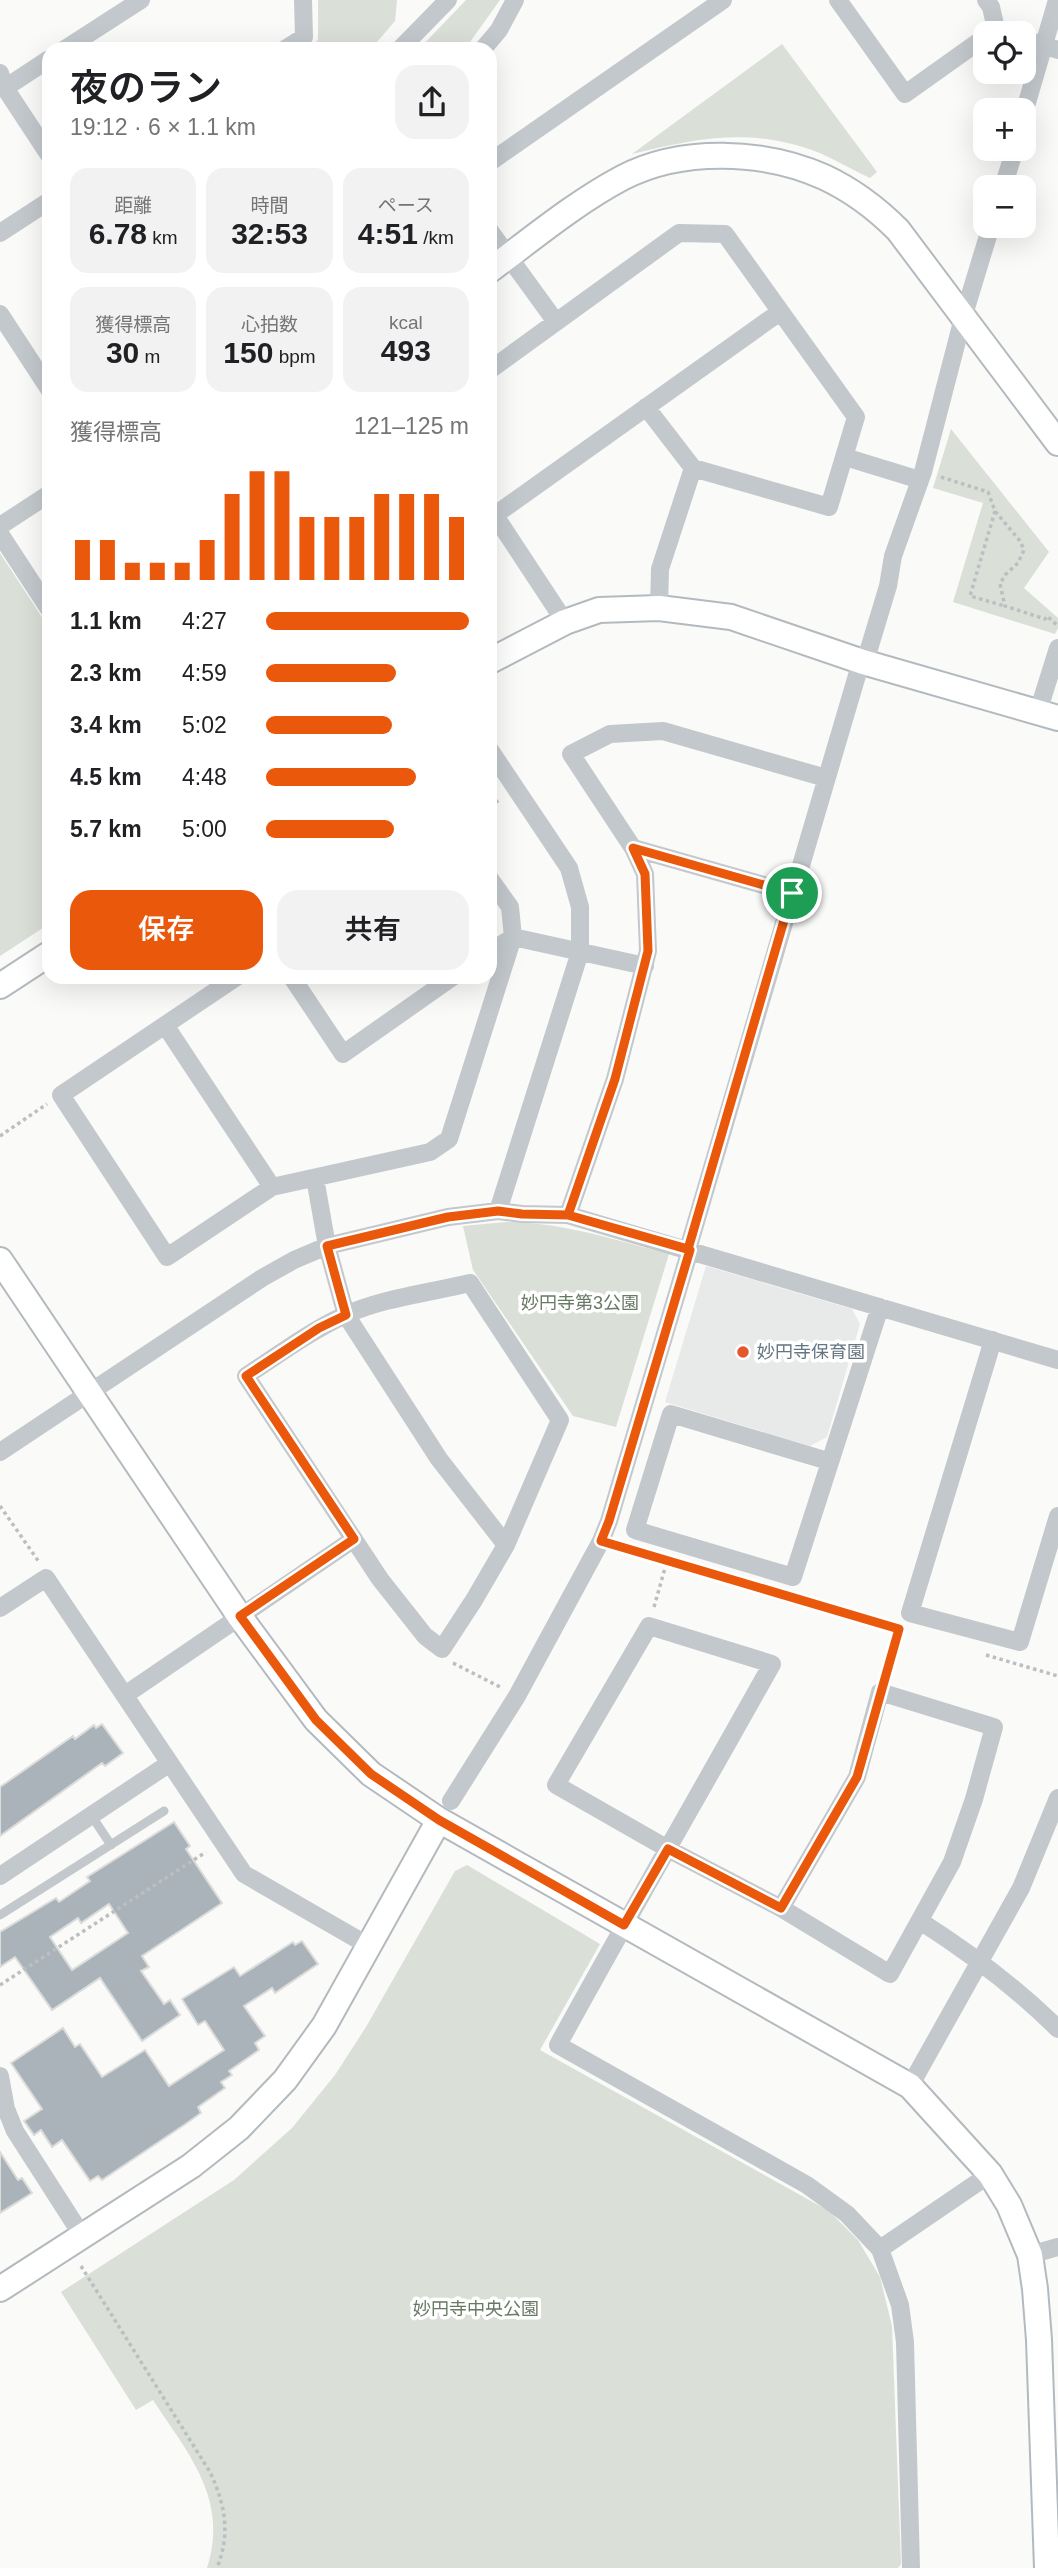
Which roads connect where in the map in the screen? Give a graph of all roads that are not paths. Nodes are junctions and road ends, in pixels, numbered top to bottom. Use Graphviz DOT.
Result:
graph roads {
  1 [pos="141,0"];
  2 [pos="303,0"];
  3 [pos="447,0"];
  4 [pos="515,0"];
  5 [pos="723,0"];
  6 [pos="838,0"];
  7 [pos="986,0"];
  8 [pos="1057,0"];
  9 [pos="993,21"];
  10 [pos="76,42"];
  11 [pos="296,42"];
  12 [pos="407,42"];
  13 [pos="489,42"];
  14 [pos="973,48"];
  15 [pos="1051,48"];
  16 [pos="42,63"];
  17 [pos="2,80"];
  18 [pos="1030,98"];
  19 [pos="42,144"];
  20 [pos="497,157"];
  21 [pos="42,206"];
  22 [pos="0,233"];
  23 [pos="987,238"];
  24 [pos="499,263"];
  25 [pos="780,312"];
  26 [pos="0,314"];
  27 [pos="963,318"];
  28 [pos="556,322"];
  29 [pos="497,365"];
  30 [pos="42,378"];
  31 [pos="646,407"];
  32 [pos="1058,443"];
  33 [pos="845,457"];
  34 [pos="693,468"];
  35 [pos="921,476"];
  36 [pos="42,499"];
  37 [pos="497,509"];
  38 [pos="497,520"];
  39 [pos="0,526"];
  40 [pos="0,534"];
  41 [pos="42,598"];
  42 [pos="659,608"];
  43 [pos="565,622"];
  44 [pos="1058,648"];
  45 [pos="497,657"];
  46 [pos="863,662"];
  47 [pos="1048,715"];
  48 [pos="497,760"];
  49 [pos="826,778"];
  50 [pos="633,848"];
  51 [pos="497,889"];
  52 [pos="792,893"];
  53 [pos="513,937"];
  54 [pos="497,947"];
  55 [pos="580,952"];
  56 [pos="42,959"];
  57 [pos="645,966"];
  58 [pos="226,984"];
  59 [pos="296,984"];
  60 [pos="443,984"];
  61 [pos="0,986"];
  62 [pos="165,1025"];
  63 [pos="315,1178"];
  64 [pos="272,1187"];
  65 [pos="498,1211"];
  66 [pos="568,1215"];
  67 [pos="327,1246"];
  68 [pos="689,1249"];
  69 [pos="0,1260"];
  70 [pos="880,1307"];
  71 [pos="346,1315"];
  72 [pos="993,1340"];
  73 [pos="1058,1360"];
  74 [pos="89,1392"];
  75 [pos="0,1452"];
  76 [pos="828,1461"];
  77 [pos="1058,1517"];
  78 [pos="354,1539"];
  79 [pos="506,1545"];
  80 [pos="0,1608"];
  81 [pos="240,1616"];
  82 [pos="125,1695"];
  83 [pos="170,1763"];
  84 [pos="1057,1803"];
  85 [pos="164,1811"];
  86 [pos="445,1811"];
  87 [pos="92,1815"];
  88 [pos="111,1845"];
  89 [pos="668,1849"];
  90 [pos="0,1876"];
  91 [pos="781,1908"];
  92 [pos="0,1915"];
  93 [pos="920,1921"];
  94 [pos="624,1925"];
  95 [pos="369,1946"];
  96 [pos="982,1962"];
  97 [pos="1058,2029"];
  98 [pos="0,2076"];
  99 [pos="910,2086"];
  100 [pos="990,2174"];
  101 [pos="83,2236"];
  102 [pos="1058,2247"];
  103 [pos="880,2249"];
  104 [pos="1030,2255"];
  105 [pos="0,2289"];
  106 [pos="911,2568"];
  107 [pos="1047,2568"];
  1 -- 10 [label="street"];
  2 -- 11 [label="street"];
  3 -- 12 [label="street"];
  4 -- 13 [label="street"];
  5 -- 20 [label="street"];
  6 -- 14 [label="street"];
  7 -- 9 [label="street"];
  8 -- 15 [label="street"];
  15 -- 18 [label="street"];
  16 -- 17 [label="street"];
  17 -- 19 [label="street"];
  21 -- 22 [label="street"];
  23 -- 27 [label="street"];
  24 -- 27 [label="street"];
  24 -- 28 [label="street"];
  25 -- 28 [label="street"];
  25 -- 31 [label="street"];
  25 -- 33 [label="street"];
  26 -- 30 [label="street"];
  27 -- 32 [label="street"];
  27 -- 35 [label="street"];
  28 -- 29 [label="street"];
  31 -- 34 [label="street"];
  31 -- 37 [label="street"];
  33 -- 34 [label="street"];
  33 -- 35 [label="street"];
  34 -- 42 [label="street"];
  35 -- 46 [label="street"];
  36 -- 39 [label="street"];
  38 -- 43 [label="street"];
  40 -- 41 [label="street"];
  42 -- 43 [label="street"];
  42 -- 46 [label="street"];
  43 -- 45 [label="street"];
  44 -- 47 [label="street"];
  46 -- 47 [label="street"];
  46 -- 49 [label="street"];
  48 -- 55 [label="street"];
  49 -- 50 [label="street"];
  49 -- 52 [label="street"];
  50 -- 52 [label="street"];
  50 -- 57 [label="street"];
  51 -- 53 [label="street"];
  52 -- 68 [label="street"];
  53 -- 54 [label="street"];
  53 -- 55 [label="street"];
  53 -- 63 [label="street"];
  55 -- 57 [label="street"];
  55 -- 65 [label="street"];
  56 -- 61 [label="street"];
  57 -- 66 [label="street"];
  58 -- 62 [label="street"];
  59 -- 60 [label="street"];
  62 -- 64 [label="street"];
  62 -- 64 [label="street"];
  63 -- 64 [label="street"];
  63 -- 67 [label="street"];
  65 -- 66 [label="street"];
  65 -- 67 [label="street"];
  66 -- 68 [label="street"];
  67 -- 71 [label="street"];
  67 -- 74 [label="street"];
  68 -- 70 [label="street"];
  68 -- 86 [label="street"];
  69 -- 74 [label="street"];
  70 -- 72 [label="street"];
  70 -- 76 [label="street"];
  71 -- 78 [label="street"];
  71 -- 79 [label="street"];
  71 -- 79 [label="street"];
  72 -- 73 [label="street"];
  72 -- 77 [label="street"];
  74 -- 75 [label="street"];
  74 -- 81 [label="street"];
  76 -- 76 [label="street"];
  78 -- 79 [label="street"];
  78 -- 81 [label="street"];
  80 -- 82 [label="street"];
  81 -- 82 [label="street"];
  81 -- 86 [label="street"];
  82 -- 83 [label="street"];
  83 -- 87 [label="street"];
  83 -- 95 [label="street"];
  84 -- 96 [label="street"];
  85 -- 88 [label="lane"];
  86 -- 94 [label="street"];
  86 -- 95 [label="street"];
  87 -- 88 [label="lane"];
  87 -- 90 [label="street"];
  88 -- 92 [label="lane"];
  89 -- 89 [label="street"];
  89 -- 91 [label="street"];
  89 -- 94 [label="street"];
  91 -- 93 [label="street"];
  91 -- 93 [label="street"];
  93 -- 96 [label="street"];
  94 -- 99 [label="street"];
  94 -- 103 [label="street"];
  95 -- 101 [label="street"];
  96 -- 97 [label="street"];
  96 -- 99 [label="street"];
  98 -- 101 [label="street"];
  99 -- 100 [label="street"];
  100 -- 103 [label="street"];
  100 -- 104 [label="street"];
  101 -- 105 [label="street"];
  102 -- 104 [label="street"];
  103 -- 106 [label="street"];
  104 -- 107 [label="street"];
}
